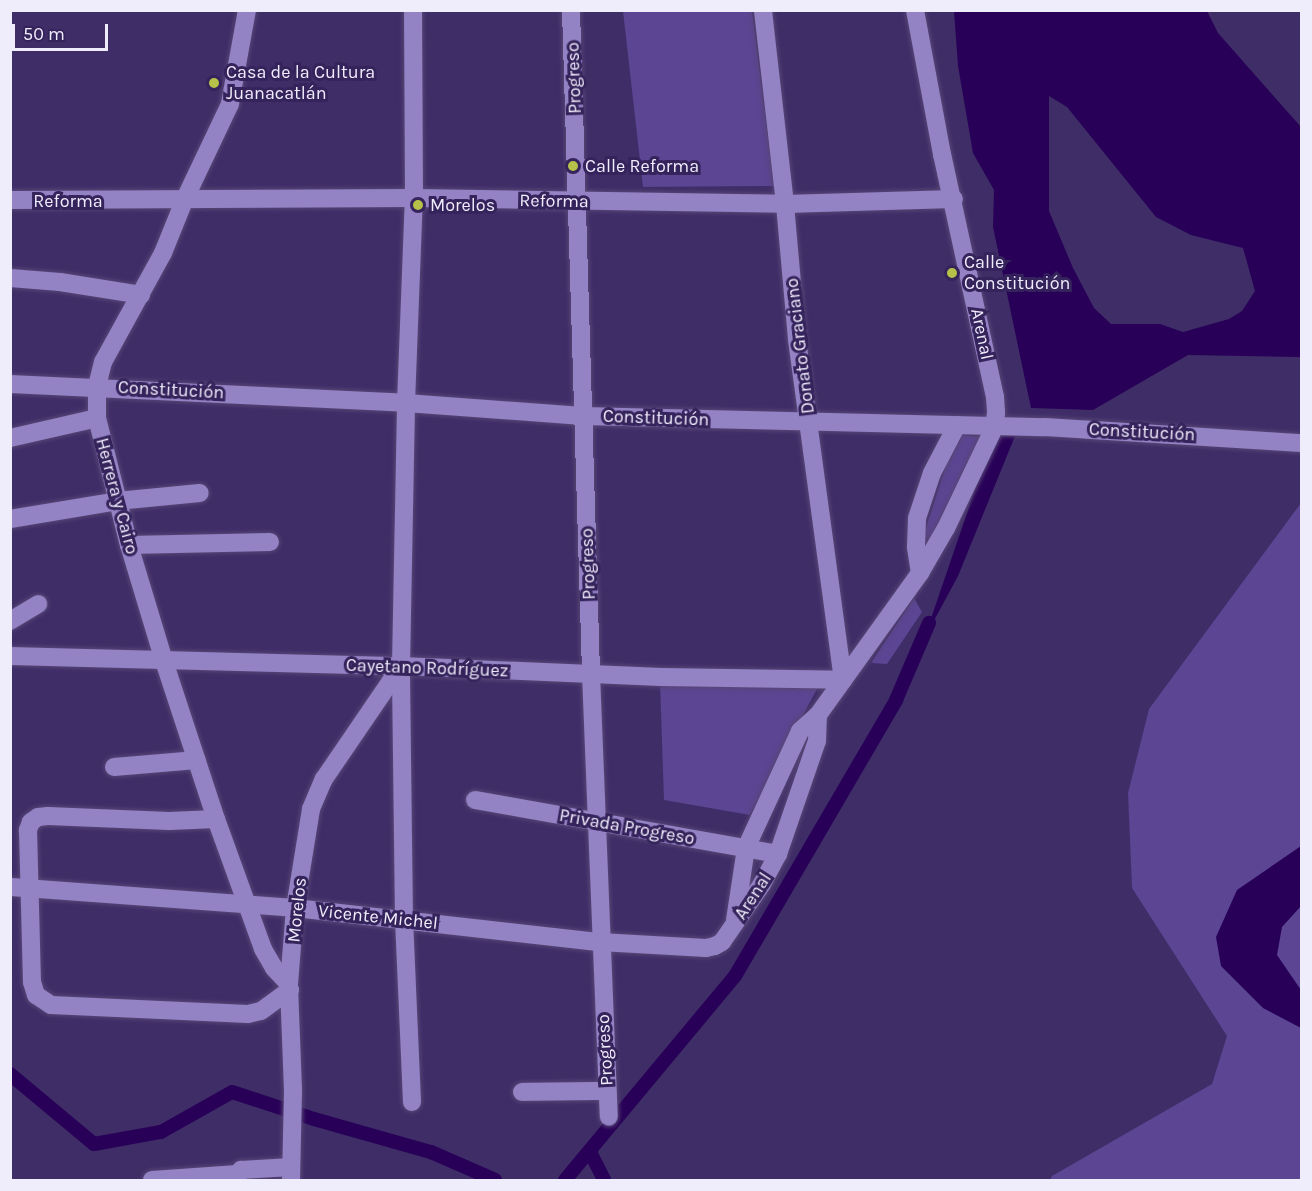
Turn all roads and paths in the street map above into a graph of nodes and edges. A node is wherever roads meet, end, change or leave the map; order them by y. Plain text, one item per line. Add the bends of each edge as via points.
1 (247, 10) edge
2 (413, 10) edge
3 (571, 10) edge
4 (763, 10) edge
5 (915, 10) edge
6 (414, 198) junction
7 (954, 199) junction
8 (10, 200) edge
9 (184, 201) junction
10 (578, 201) junction
11 (785, 204) junction
12 (10, 278) edge
13 (141, 295) junction
14 (10, 384) edge
15 (97, 386) junction
16 (406, 403) junction
17 (583, 416) junction
18 (97, 418) junction
19 (808, 423) junction
20 (957, 425) junction
21 (994, 428) junction
22 (10, 438) edge
23 (1302, 443) edge
24 (200, 493) dead end
25 (117, 501) junction
26 (10, 519) edge
27 (270, 542) dead end
28 (129, 545) junction
29 (920, 573) junction
30 (38, 604) dead end
31 (10, 621) edge
32 (10, 656) edge
33 (164, 661) junction
34 (401, 666) junction
35 (591, 674) junction
36 (843, 680) junction
37 (818, 715) junction
38 (197, 760) junction
39 (114, 767) dead end
40 (476, 800) dead end
41 (216, 819) junction
42 (597, 821) junction
43 (746, 848) junction
44 (778, 854) junction
45 (10, 887) edge
46 (32, 889) junction
47 (246, 904) junction
48 (295, 908) junction
49 (404, 920) junction
50 (734, 925) junction
51 (600, 942) junction
52 (290, 987) junction
53 (608, 1091) junction
54 (522, 1092) dead end
55 (412, 1102) dead end
56 (609, 1117) dead end
57 (291, 1174) edge
58 (237, 1177) edge
59 (152, 1180) edge

1 - 9 street, Herrera y Cairo via 230,104
2 - 6 street
3 - 10 street, Progreso
4 - 11 street, Donato Graciano
5 - 7 street, Arenal
6 - 9 street, Reforma
6 - 10 street, Reforma
6 - 16 street
7 - 11 street, Reforma
7 - 21 street, Arenal via 995,397
8 - 9 street, Reforma
9 - 13 street, Herrera y Cairo
10 - 11 street, Reforma
10 - 17 street, Progreso
11 - 19 street, Donato Graciano
12 - 13 street
13 - 15 street, Herrera y Cairo via 103,362
14 - 15 street, Constitución
15 - 16 street, Constitución
15 - 18 street, Herrera y Cairo
16 - 17 street, Constitución
16 - 34 street
17 - 19 street, Constitución
17 - 35 street, Progreso
18 - 22 street
18 - 25 street, Herrera y Cairo
19 - 20 street, Constitución
19 - 36 street, Donato Graciano
20 - 21 street, Constitución
20 - 29 street via 932,473 916,518
21 - 23 street, Constitución via 1180,434
21 - 29 street, Arenal
24 - 25 street
25 - 26 street
25 - 28 street, Herrera y Cairo
27 - 28 street
28 - 33 street, Herrera y Cairo
29 - 36 street, Arenal
30 - 31 street
32 - 33 street, Cayetano Rodríguez
33 - 34 street, Cayetano Rodríguez
33 - 38 street, Herrera y Cairo
34 - 35 street, Cayetano Rodríguez
34 - 48 street, Morelos via 324,779 310,809
34 - 49 street
35 - 36 street, Cayetano Rodríguez
35 - 42 street, Progreso
36 - 37 street, Arenal
37 - 43 street, Arenal via 800,731
37 - 44 street, Arenal via 817,741
38 - 39 street
38 - 41 street, Herrera y Cairo
40 - 42 street, Privada Progreso
41 - 46 street via 38,817 28,830
41 - 47 street, Herrera y Cairo
42 - 43 street, Privada Progreso
42 - 51 street, Progreso
43 - 44 street, Privada Progreso
43 - 50 street, Arenal
44 - 50 street, Arenal
45 - 46 street, Vicente Michel
46 - 47 street, Vicente Michel
46 - 52 street via 32,982 36,995 51,1005 248,1014 261,1011
47 - 48 street, Vicente Michel
47 - 52 street, Herrera y Cairo via 263,949
48 - 49 street, Vicente Michel
48 - 52 street, Morelos
49 - 51 street, Vicente Michel
49 - 55 street
50 - 51 street, Vicente Michel via 723,942 706,948
51 - 53 street, Progreso
52 - 57 street, Morelos
53 - 54 street
53 - 56 street, Progreso
57 - 58 street via 246,1169
58 - 59 street

